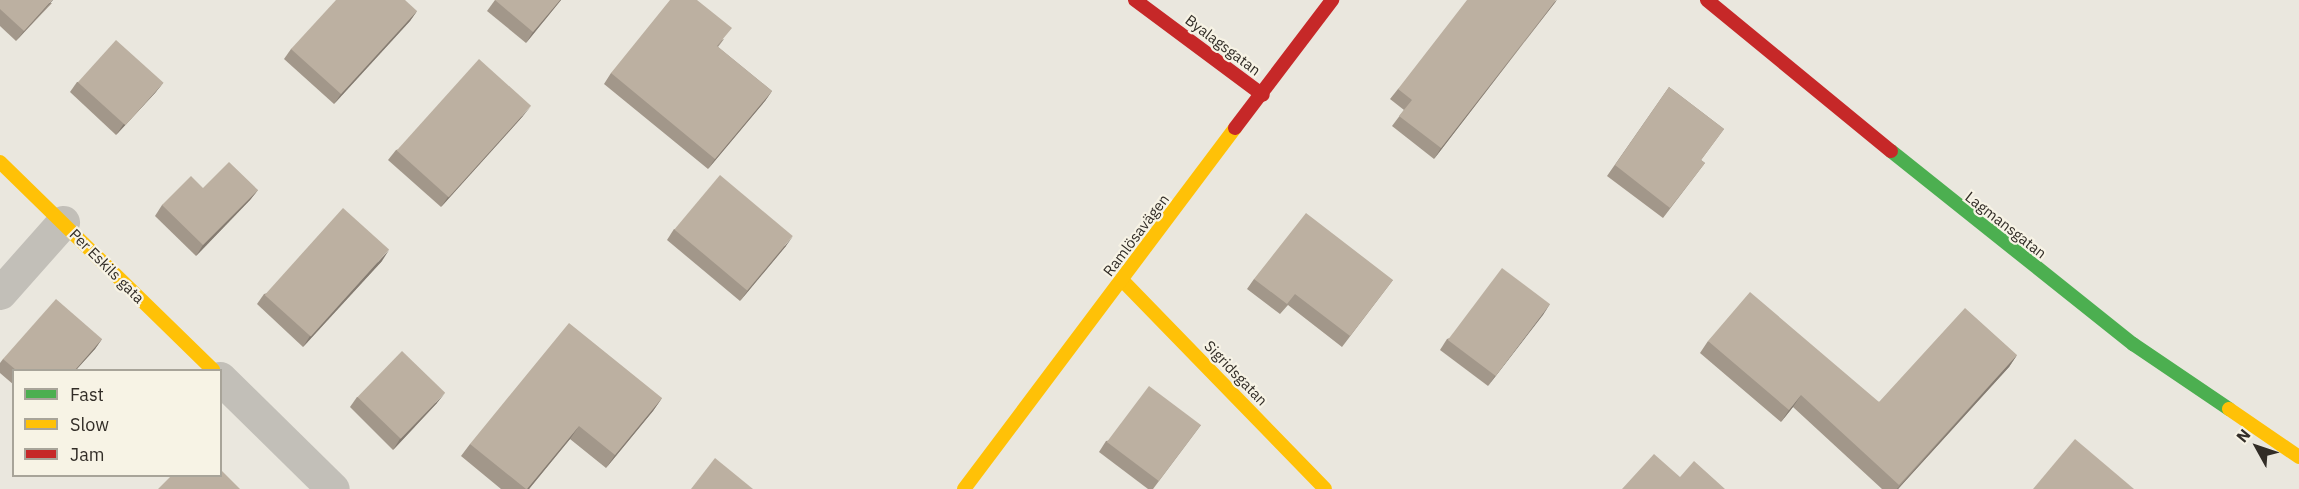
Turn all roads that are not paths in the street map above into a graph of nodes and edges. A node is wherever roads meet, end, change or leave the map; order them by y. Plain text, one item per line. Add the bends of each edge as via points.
1 (1135, 0) edge
2 (1332, 0) edge
3 (1707, 0) edge
4 (1263, 95) junction
5 (0, 162) edge
6 (63, 222) junction
7 (1122, 280) junction
8 (0, 293) edge
9 (212, 369) edge
10 (222, 380) edge
11 (2299, 457) edge
12 (333, 489) edge
13 (964, 489) edge
14 (1325, 489) edge

1 - 4 street, Byalagsgatan
2 - 4 street, Ramlösavägen
3 - 11 street, Lagmansgatan via 2012,251 2133,344
4 - 7 street, Ramlösavägen
5 - 6 street, Per Eskils gata
6 - 8 street
6 - 9 street, Per Eskils gata
7 - 13 street, Ramlösavägen
7 - 14 street, Sigridsgatan
10 - 12 street

